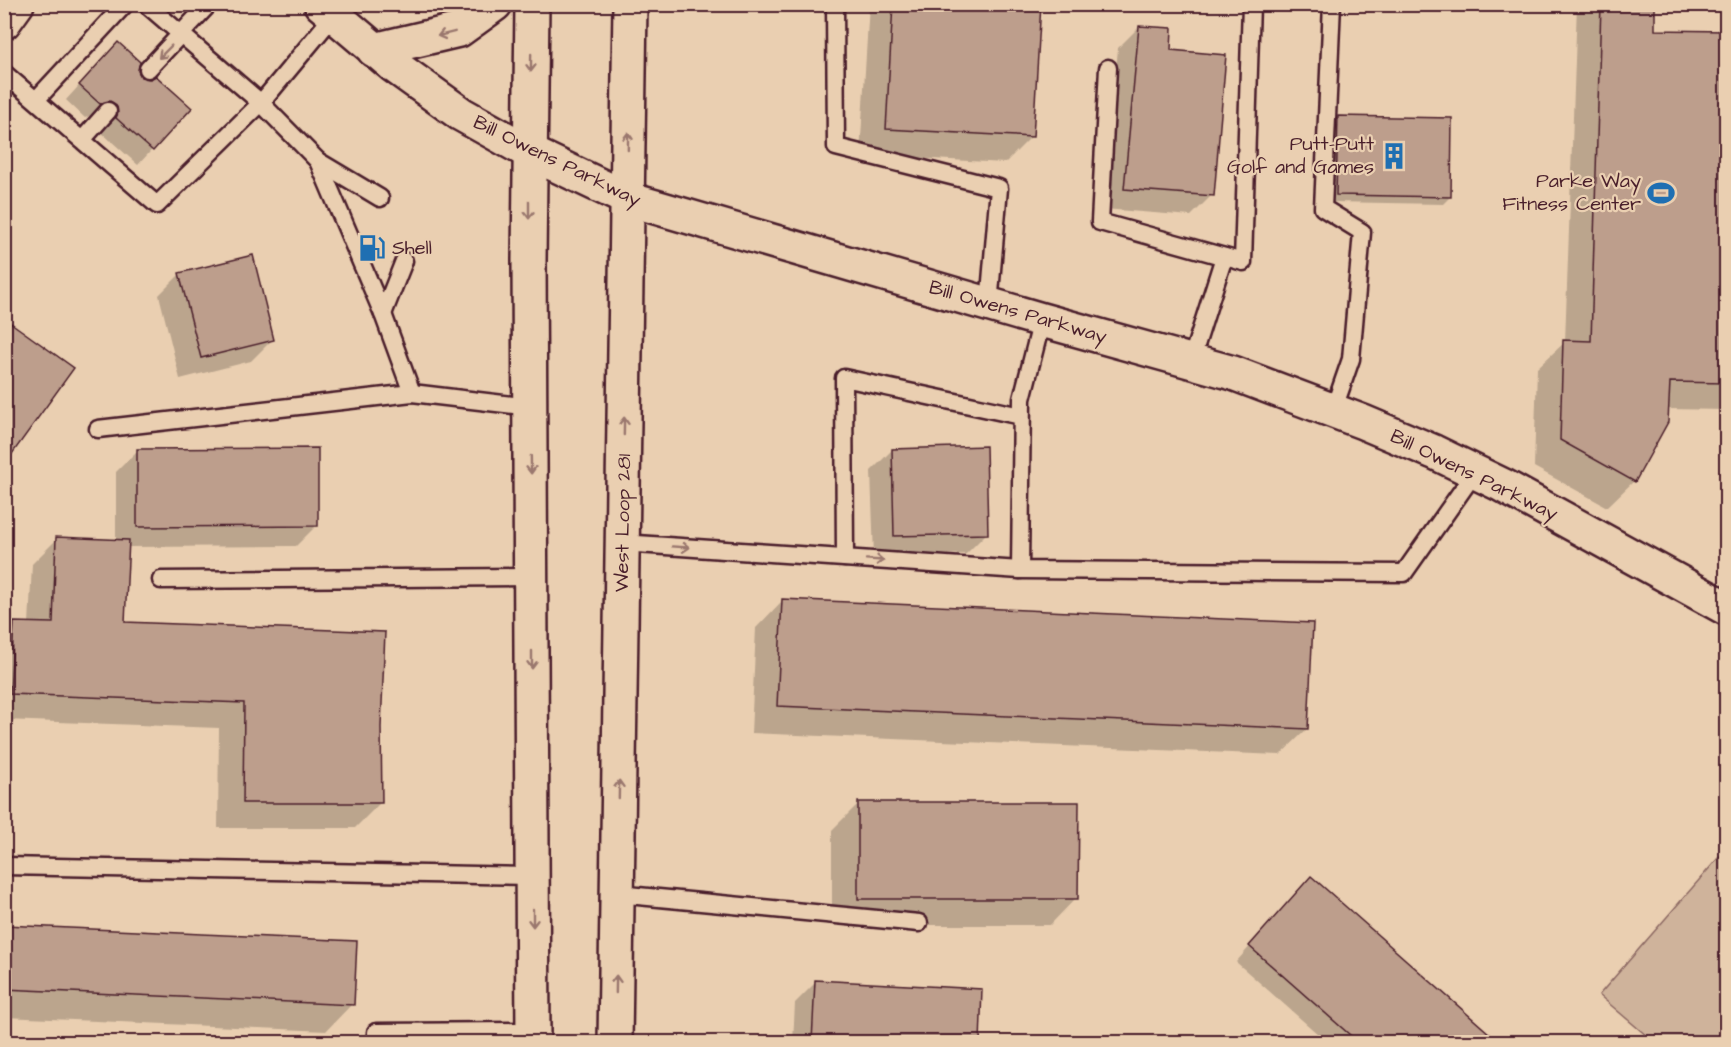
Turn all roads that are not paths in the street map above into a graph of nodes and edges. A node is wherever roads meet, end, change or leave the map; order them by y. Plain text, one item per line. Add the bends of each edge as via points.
1 (17, 4) edge
2 (125, 4) edge
3 (146, 4) edge
4 (209, 4) edge
5 (495, 4) edge
6 (532, 4) edge
7 (630, 4) edge
8 (835, 4) edge
9 (1251, 4) edge
10 (1332, 4) edge
11 (327, 10) edge
12 (4, 22) edge
13 (183, 34) junction
14 (374, 50) junction
15 (1108, 68) dead end
16 (148, 69) dead end
17 (4, 73) edge
18 (36, 100) junction
19 (261, 103) junction
20 (108, 111) dead end
21 (82, 140) junction
22 (529, 152) junction
23 (318, 161) junction
24 (380, 198) dead end
25 (627, 199) junction
26 (1224, 257) junction
27 (404, 261) dead end
28 (989, 305) junction
29 (383, 314) junction
30 (1042, 320) junction
31 (1191, 361) junction
32 (412, 393) junction
33 (530, 407) junction
34 (1333, 411) junction
35 (1022, 416) junction
36 (98, 429) dead end
37 (1475, 472) junction
38 (622, 543) junction
39 (845, 558) junction
40 (1020, 570) junction
41 (531, 577) junction
42 (161, 580) dead end
43 (1725, 603) edge
44 (4, 866) edge
45 (533, 876) junction
46 (617, 894) junction
47 (919, 923) dead end
48 (376, 1037) edge
49 (533, 1037) edge
50 (615, 1042) edge

1 - 12 main road
2 - 18 lane
3 - 13 lane
4 - 13 lane
5 -> 14 main road via 459,30
6 -> 22 main road
25 -> 7 main road, West Loop 281
8 - 28 lane via 836,147 999,188
9 - 26 lane via 1243,262
10 - 34 lane via 1323,207 1362,232 1351,359
11 - 14 main road, Bill Owens Parkway
11 - 19 lane
13 -> 16 lane
13 - 19 lane
14 - 22 main road, Bill Owens Parkway via 461,114
15 - 26 lane via 1100,222
17 - 18 lane
18 - 21 lane
19 - 21 lane via 157,205
19 - 23 lane
20 - 21 lane
22 - 25 main road, Bill Owens Parkway
22 -> 33 main road
23 - 24 lane
23 - 29 lane
25 - 28 main road, Bill Owens Parkway
38 -> 25 main road, West Loop 281
26 - 31 lane
27 - 29 lane
28 - 30 main road, Bill Owens Parkway
29 - 32 lane
30 - 31 main road, Bill Owens Parkway
30 - 35 lane via 1026,378
31 - 34 main road, Bill Owens Parkway
32 - 33 lane
32 - 36 lane
33 -> 41 main road
34 - 37 main road, Bill Owens Parkway
35 - 39 lane via 844,378
35 - 40 lane
37 - 40 lane via 1404,573
37 - 43 main road, Bill Owens Parkway
38 -> 39 lane
46 -> 38 main road, West Loop 281
39 -> 40 lane
41 - 42 lane
41 -> 45 main road
44 - 45 lane
45 -> 49 main road
46 - 47 lane
50 -> 46 main road, West Loop 281
48 - 49 lane

